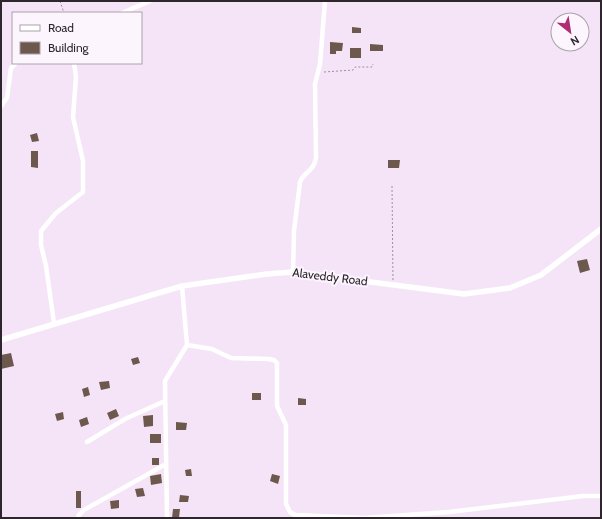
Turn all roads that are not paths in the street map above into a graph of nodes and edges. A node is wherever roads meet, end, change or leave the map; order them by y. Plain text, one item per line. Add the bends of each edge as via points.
1 (150, 1) edge
2 (325, 1) edge
3 (124, 12) edge
4 (15, 64) edge
5 (74, 64) edge
6 (1, 106) edge
7 (601, 229) edge
8 (293, 272) junction
9 (182, 286) junction
10 (54, 323) junction
11 (1, 340) edge
12 (187, 345) junction
13 (165, 401) junction
14 (87, 442) dead end
15 (166, 464) junction
16 (601, 496) edge
17 (78, 518) edge
18 (167, 518) edge
19 (364, 518) edge

1 - 3 street
2 - 8 street via 320,64 315,84 316,158 315,166 300,182 294,231
4 - 6 street via 11,68 7,98
5 - 10 street via 76,77 72,117 83,161 83,192 56,213 41,231
7 - 8 street, Alaveddy Road via 540,275 510,288 464,294
8 - 9 street, Alaveddy Road
9 - 10 street, Alaveddy Road
9 - 12 street
10 - 11 street, Alaveddy Road
12 - 13 street via 165,381
12 - 19 street via 212,349 231,358 274,360 277,363 277,406 286,425 286,504 290,512 295,515
13 - 14 street via 125,419
13 - 15 street
15 - 17 street via 84,510
15 - 18 street
16 - 19 street

